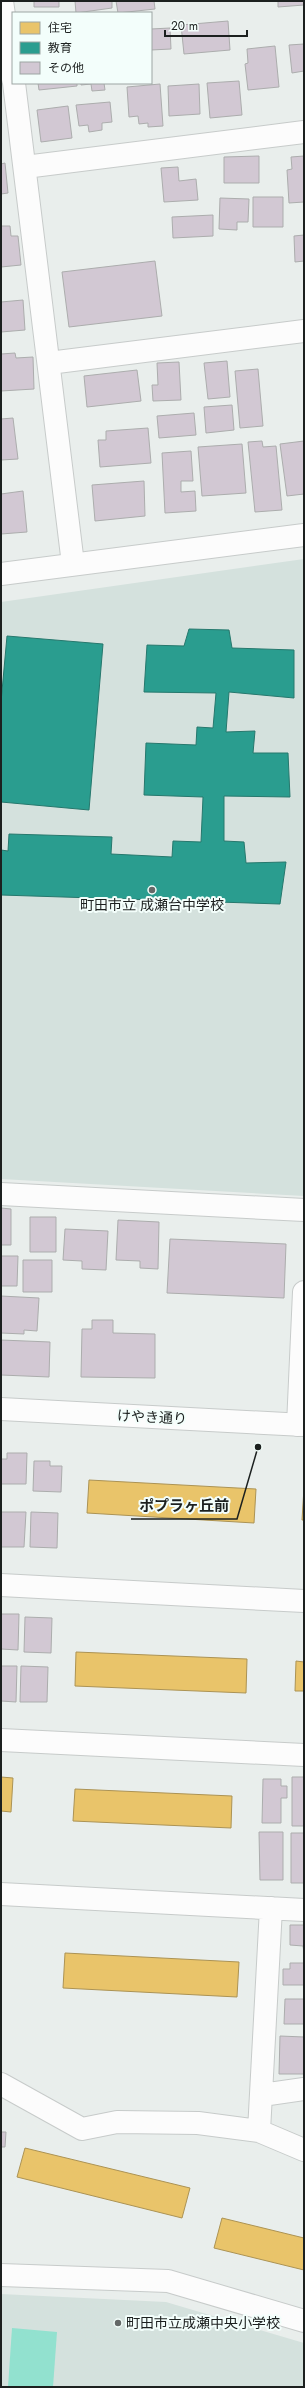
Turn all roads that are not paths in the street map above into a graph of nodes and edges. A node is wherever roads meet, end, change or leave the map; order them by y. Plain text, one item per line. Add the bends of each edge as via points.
1 (2, 1) edge
2 (12, 72) edge
3 (14, 84) edge
4 (304, 132) edge
5 (25, 167) junction
6 (304, 331) edge
7 (49, 363) junction
8 (304, 535) edge
9 (73, 564) junction
10 (1, 574) edge
11 (1, 1194) edge
12 (304, 1210) edge
13 (304, 1292) edge
14 (1, 1409) edge
15 (301, 1425) edge
16 (1, 1585) edge
17 (304, 1601) edge
18 (1, 1740) edge
19 (304, 1755) edge
20 (1, 1894) edge
21 (271, 1908) junction
22 (304, 1910) edge
23 (1, 2084) edge
24 (304, 2089) edge
25 (262, 2095) junction
26 (259, 2131) junction
27 (304, 2150) edge
28 (1, 2275) edge
29 (304, 2321) edge

1 - 2 street
3 - 5 street
4 - 5 street
5 - 7 street
6 - 7 street
7 - 9 street
8 - 9 street
9 - 10 street
11 - 12 street
13 - 15 street
14 - 15 street, けやき通り
16 - 17 street
18 - 19 street
20 - 21 street
21 - 22 street
21 - 25 street
23 - 26 street via 82,2129 117,2122 198,2124
24 - 25 street
25 - 26 street
26 - 27 street
28 - 29 street via 168,2281

